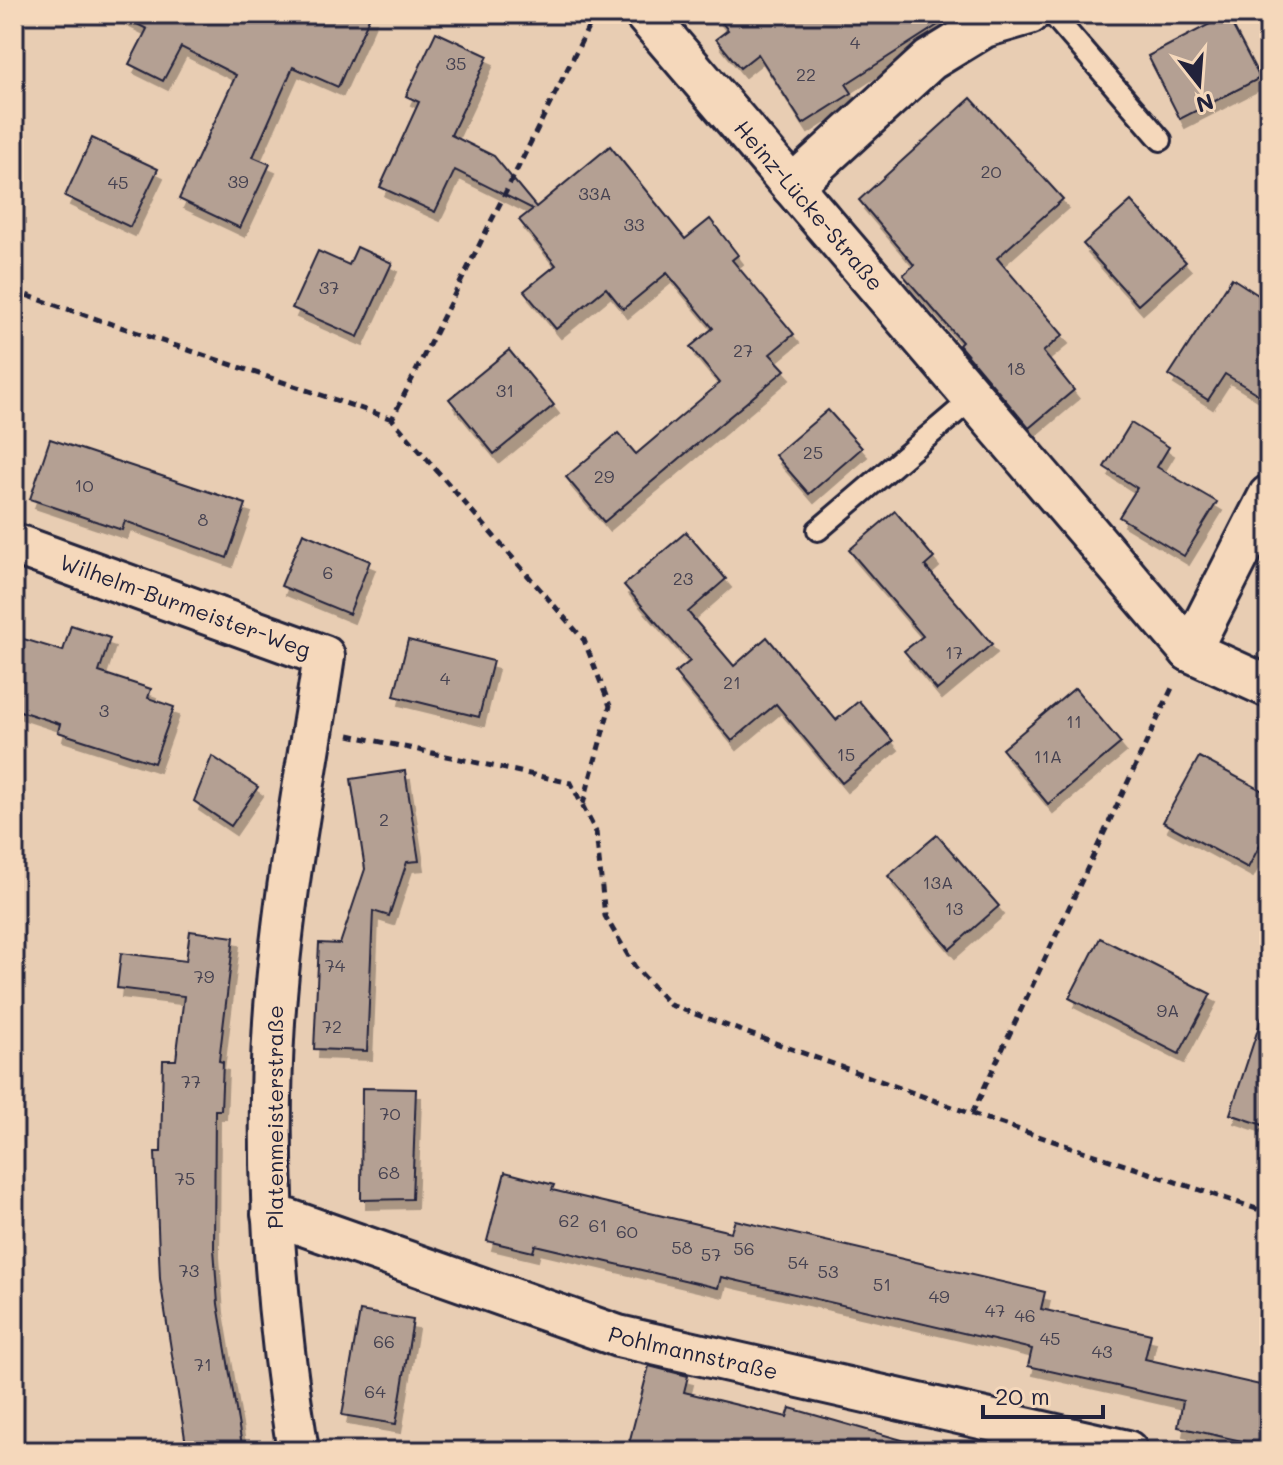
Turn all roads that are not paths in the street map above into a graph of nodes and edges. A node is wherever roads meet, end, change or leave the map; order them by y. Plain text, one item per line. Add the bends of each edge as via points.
1 (645, 14) edge
2 (1029, 14) edge
3 (1052, 14) edge
4 (1161, 140) dead end
5 (792, 186) junction
6 (973, 398) junction
7 (1269, 496) edge
8 (818, 530) dead end
9 (14, 544) edge
10 (1190, 651) junction
11 (1269, 687) edge
12 (305, 785) joint
13 (272, 1214) junction
14 (1018, 1438) edge
15 (298, 1451) edge
16 (1127, 1451) edge

1 - 5 street, Heinz-Lücke-Straße
2 - 5 street via 984,27 930,60
3 - 4 lane
5 - 6 street, Heinz-Lücke-Straße
6 - 8 lane
6 - 10 street, Heinz-Lücke-Straße
7 - 10 street
9 - 12 street, Wilhelm-Burmeister-Weg via 324,656
10 - 11 street, Heinz-Lücke-Straße
12 - 13 street, Platenmeisterstraße via 274,1023
13 - 14 street, Pohlmannstraße via 618,1336
13 - 15 street, Platenmeisterstraße
14 - 16 street, Pohlmannstraße

